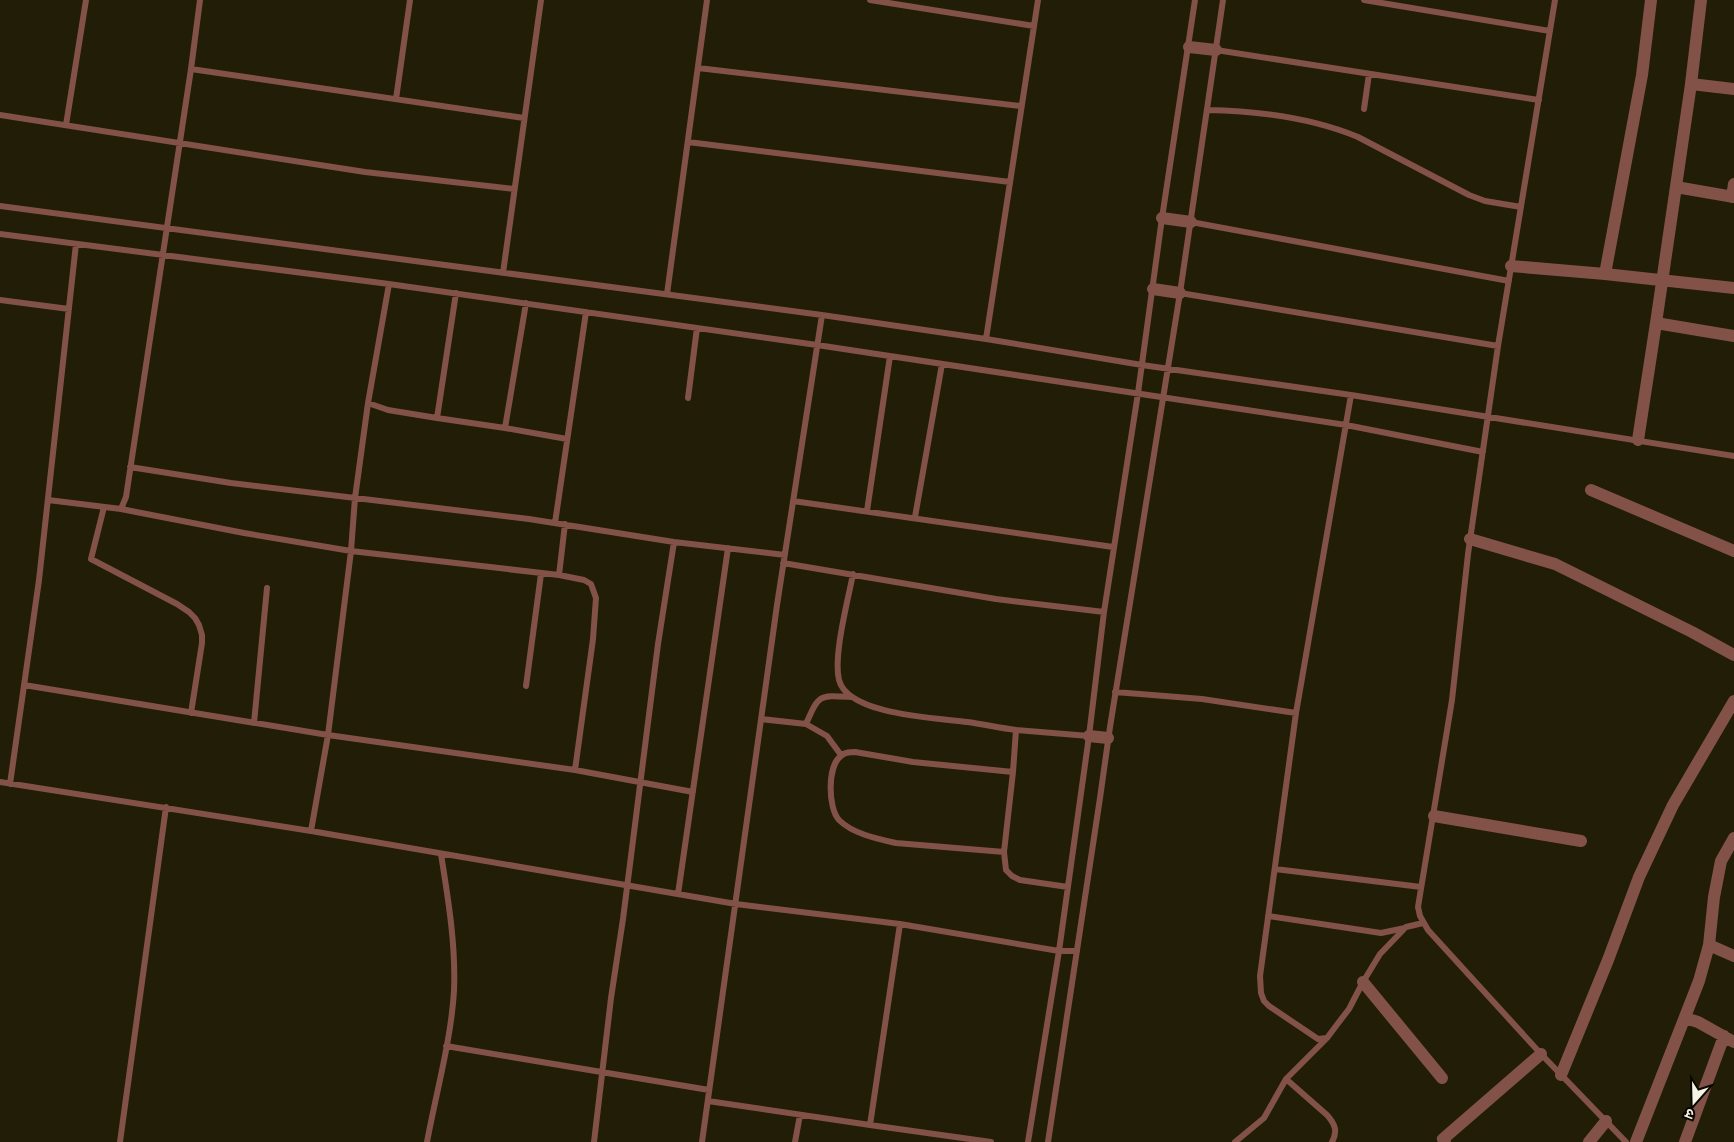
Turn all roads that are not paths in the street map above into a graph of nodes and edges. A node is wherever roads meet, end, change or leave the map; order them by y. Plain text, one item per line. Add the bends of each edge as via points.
1 (86, 0) edge
2 (200, 0) edge
3 (410, 0) edge
4 (541, 0) edge
5 (707, 0) edge
6 (870, 0) edge
7 (1038, 0) edge
8 (1196, 0) edge
9 (1223, 0) edge
10 (1364, 0) edge
11 (1555, 0) edge
12 (1651, 0) edge
13 (1701, 0) edge
14 (1034, 26) junction
15 (1550, 31) junction
16 (1190, 47) junction
17 (1216, 50) junction
18 (698, 68) junction
19 (191, 69) junction
20 (1369, 74) junction
21 (1691, 84) junction
22 (1734, 89) edge
23 (396, 99) junction
24 (1539, 100) junction
25 (1021, 106) junction
26 (1364, 109) dead end
27 (1207, 110) junction
28 (0, 115) edge
29 (524, 118) junction
30 (66, 125) junction
31 (688, 142) junction
32 (181, 143) junction
33 (1010, 182) junction
34 (1676, 187) junction
35 (514, 189) junction
36 (1733, 193) edge
37 (0, 206) edge
38 (1521, 206) junction
39 (1162, 218) junction
40 (1191, 222) junction
41 (168, 228) junction
42 (0, 234) edge
43 (76, 244) junction
44 (164, 256) junction
45 (1511, 266) junction
46 (503, 273) junction
47 (1605, 274) junction
48 (1663, 280) junction
49 (1509, 281) junction
50 (390, 284) junction
51 (1734, 288) edge
52 (1153, 289) junction
53 (456, 293) junction
54 (667, 294) junction
55 (1180, 294) junction
56 (0, 300) edge
57 (526, 303) junction
58 (68, 309) junction
59 (586, 312) junction
60 (822, 315) junction
61 (1656, 323) junction
62 (697, 328) junction
63 (1734, 336) edge
64 (986, 339) junction
65 (817, 345) junction
66 (1498, 346) junction
67 (890, 356) junction
68 (942, 364) junction
69 (1142, 365) junction
70 (1167, 368) junction
71 (1138, 393) junction
72 (1351, 395) junction
73 (1162, 397) junction
74 (688, 398) dead end
75 (368, 403) junction
76 (1488, 416) junction
77 (436, 418) junction
78 (1346, 425) junction
79 (505, 428) junction
80 (567, 440) junction
81 (1638, 440) junction
82 (1483, 452) junction
83 (1734, 456) edge
84 (130, 466) junction
85 (1591, 490) dead end
86 (355, 498) junction
87 (48, 500) junction
88 (793, 501) junction
89 (104, 507) junction
90 (121, 509) junction
91 (867, 511) junction
92 (915, 517) junction
93 (555, 523) junction
94 (565, 524) junction
95 (1470, 539) junction
96 (674, 542) junction
97 (1113, 547) junction
98 (728, 548) junction
99 (352, 550) junction
100 (1734, 551) edge
101 (784, 555) junction
102 (783, 563) junction
103 (541, 574) junction
104 (853, 574) junction
105 (559, 575) junction
106 (267, 588) dead end
107 (1104, 612) junction
108 (1734, 655) edge
109 (24, 685) junction
110 (526, 686) dead end
111 (1115, 692) junction
112 (851, 697) junction
113 (1734, 701) edge
114 (191, 712) junction
115 (1296, 713) junction
116 (761, 719) junction
117 (254, 723) junction
118 (806, 724) junction
119 (1016, 730) junction
120 (328, 735) junction
121 (1089, 736) junction
122 (1108, 738) junction
123 (841, 755) junction
124 (575, 770) junction
125 (1013, 772) junction
126 (0, 782) edge
127 (640, 783) junction
128 (10, 784) junction
129 (693, 792) junction
130 (166, 808) junction
131 (1434, 816) junction
132 (311, 831) junction
133 (1734, 838) edge
134 (1581, 841) dead end
135 (1004, 852) junction
136 (441, 854) junction
137 (1274, 870) junction
138 (627, 884) junction
139 (1068, 887) junction
140 (1421, 887) junction
141 (678, 894) junction
142 (736, 904) junction
143 (1268, 916) junction
144 (1423, 923) junction
145 (900, 924) junction
146 (1406, 927) junction
147 (1709, 945) junction
148 (1077, 950) junction
149 (1059, 951) junction
150 (1734, 956) edge
151 (1363, 982) junction
152 (1685, 1018) junction
153 (1327, 1038) junction
154 (1729, 1039) edge
155 (446, 1046) junction
156 (1541, 1054) junction
157 (601, 1073) junction
158 (1561, 1075) junction
159 (1442, 1078) dead end
160 (1286, 1079) junction
161 (709, 1090) junction
162 (708, 1101) junction
163 (800, 1115) junction
164 (1606, 1121) junction
165 (870, 1125) junction
166 (1443, 1141) edge
167 (120, 1142) edge
168 (427, 1142) edge
169 (594, 1142) edge
170 (702, 1142) edge
171 (795, 1142) edge
172 (991, 1142) edge
173 (1028, 1142) edge
174 (1048, 1142) edge
175 (1235, 1142) edge
176 (1332, 1142) edge
177 (1589, 1142) edge
178 (1626, 1142) edge
179 (1636, 1142) edge
180 (1685, 1142) edge

1 - 30 lane
2 - 19 lane
3 - 23 lane
4 - 29 lane
5 - 18 lane
6 - 14 lane
7 - 14 lane
8 - 16 lane
9 - 17 lane
10 - 15 lane
11 - 15 lane
12 - 47 street via 1642,75
13 - 21 street
14 - 25 lane
15 - 24 lane
16 - 17 street
16 - 39 lane
17 - 20 lane
17 - 27 lane
18 - 25 lane
18 - 31 lane
19 - 23 lane
19 - 32 lane
20 - 24 lane
20 - 26 lane
21 - 22 street
21 - 34 street
23 - 29 lane
24 - 38 lane
25 - 33 lane
27 - 38 lane via 1294,117 1339,129 1470,195 1485,201
27 - 40 lane
28 - 30 lane
29 - 35 lane
30 - 32 lane
31 - 33 lane
31 - 54 lane
32 - 35 lane via 365,172
32 - 41 lane
33 - 64 lane
34 - 36 street
34 - 48 street
35 - 46 lane
37 - 41 lane
38 - 45 lane
39 - 40 street
39 - 52 lane
40 - 49 lane
40 - 55 lane
41 - 44 lane
41 - 46 lane
42 - 43 lane
43 - 44 lane
43 - 58 lane
44 - 50 lane
44 - 84 lane
45 - 47 street
45 - 49 lane
46 - 54 lane
47 - 48 street
48 - 51 street
48 - 61 street
49 - 66 lane
50 - 53 lane
50 - 75 lane
52 - 55 street
52 - 69 lane
53 - 57 lane
53 - 77 lane
54 - 60 lane
55 - 66 lane
55 - 70 lane
56 - 58 lane
57 - 59 lane
57 - 79 lane
58 - 87 lane
59 - 62 lane
59 - 80 lane
60 - 64 lane
60 - 65 lane
61 - 63 street
61 - 81 street
62 - 65 lane
62 - 74 lane
64 - 69 lane
65 - 67 lane
65 - 88 lane
66 - 76 lane
67 - 68 lane
67 - 91 lane
68 - 71 lane
68 - 92 lane
69 - 70 lane
69 - 71 lane
70 - 72 lane
70 - 73 lane
71 - 73 lane
71 - 97 lane
72 - 76 lane
72 - 78 lane
73 - 78 lane
73 - 111 lane
75 - 77 lane via 388,410
75 - 86 lane
76 - 81 lane
76 - 82 lane
77 - 79 lane
78 - 82 lane
78 - 115 lane
79 - 80 lane
80 - 93 lane
81 - 83 lane
82 - 95 lane
84 - 86 lane
84 - 90 lane
85 - 100 street
86 - 93 lane
86 - 99 lane
87 - 89 lane
87 - 109 lane
88 - 91 lane
88 - 101 lane
89 - 90 lane
89 - 114 lane via 91,559 177,604 199,625 202,643
90 - 99 lane via 244,534
91 - 92 lane
92 - 97 lane
93 - 94 lane
94 - 96 lane
94 - 105 lane
95 - 108 street via 1555,564
95 - 131 lane via 1452,700
96 - 98 lane
96 - 127 lane
97 - 107 lane
98 - 101 lane
98 - 129 lane
99 - 103 lane
99 - 120 lane
101 - 102 lane
102 - 104 lane
102 - 116 lane
103 - 105 lane
103 - 110 lane
104 - 107 lane via 996,599
104 - 112 lane via 838,664 838,679
105 - 124 lane via 591,584 596,598
106 - 117 lane
107 - 121 lane
109 - 114 lane
109 - 128 lane
111 - 115 lane via 1202,699
111 - 122 lane
112 - 118 lane via 827,696 815,703
112 - 119 lane via 884,710 923,718
113 - 158 street via 1673,805 1639,877
114 - 117 lane
115 - 137 lane
116 - 118 lane
116 - 142 lane
117 - 120 lane
118 - 123 lane via 827,736
119 - 121 lane
119 - 125 lane
120 - 124 lane
120 - 132 lane
121 - 122 street
121 - 139 lane
122 - 148 lane
123 - 125 lane via 855,752 913,762
123 - 135 lane via 833,769 830,802 834,813 847,826 878,839 919,846
124 - 127 lane
125 - 135 lane
126 - 128 lane
127 - 129 lane
127 - 138 lane
128 - 130 lane
129 - 141 lane
130 - 132 lane
130 - 167 lane
131 - 134 street
131 - 140 lane
132 - 136 lane
133 - 147 street via 1721,861
135 - 139 lane via 1006,870 1012,876
136 - 138 lane
136 - 155 lane via 454,961 454,992
137 - 140 lane
137 - 143 lane
138 - 141 lane
138 - 157 lane
139 - 149 lane
140 - 144 lane via 1418,907
141 - 142 lane
142 - 145 lane
142 - 161 lane
143 - 146 lane via 1381,933
143 - 153 lane via 1260,976 1264,1000 1318,1039
144 - 146 lane
144 - 156 lane
145 - 149 lane
145 - 165 lane
146 - 151 lane via 1380,954
147 - 150 street
147 - 152 street
148 - 149 lane
148 - 174 lane
149 - 173 lane
151 - 153 lane via 1349,1009
151 - 159 street
152 - 154 street
152 - 179 street
153 - 160 lane
154 - 180 street
155 - 157 lane
155 - 168 lane
156 - 158 lane
156 - 166 street
157 - 161 lane
157 - 169 lane
158 - 164 lane
160 - 175 lane via 1264,1118
160 - 176 lane via 1332,1120 1336,1133
161 - 162 lane
162 - 163 lane
162 - 170 lane
163 - 165 lane
163 - 171 lane
164 - 177 street
164 - 178 lane
165 - 172 lane

